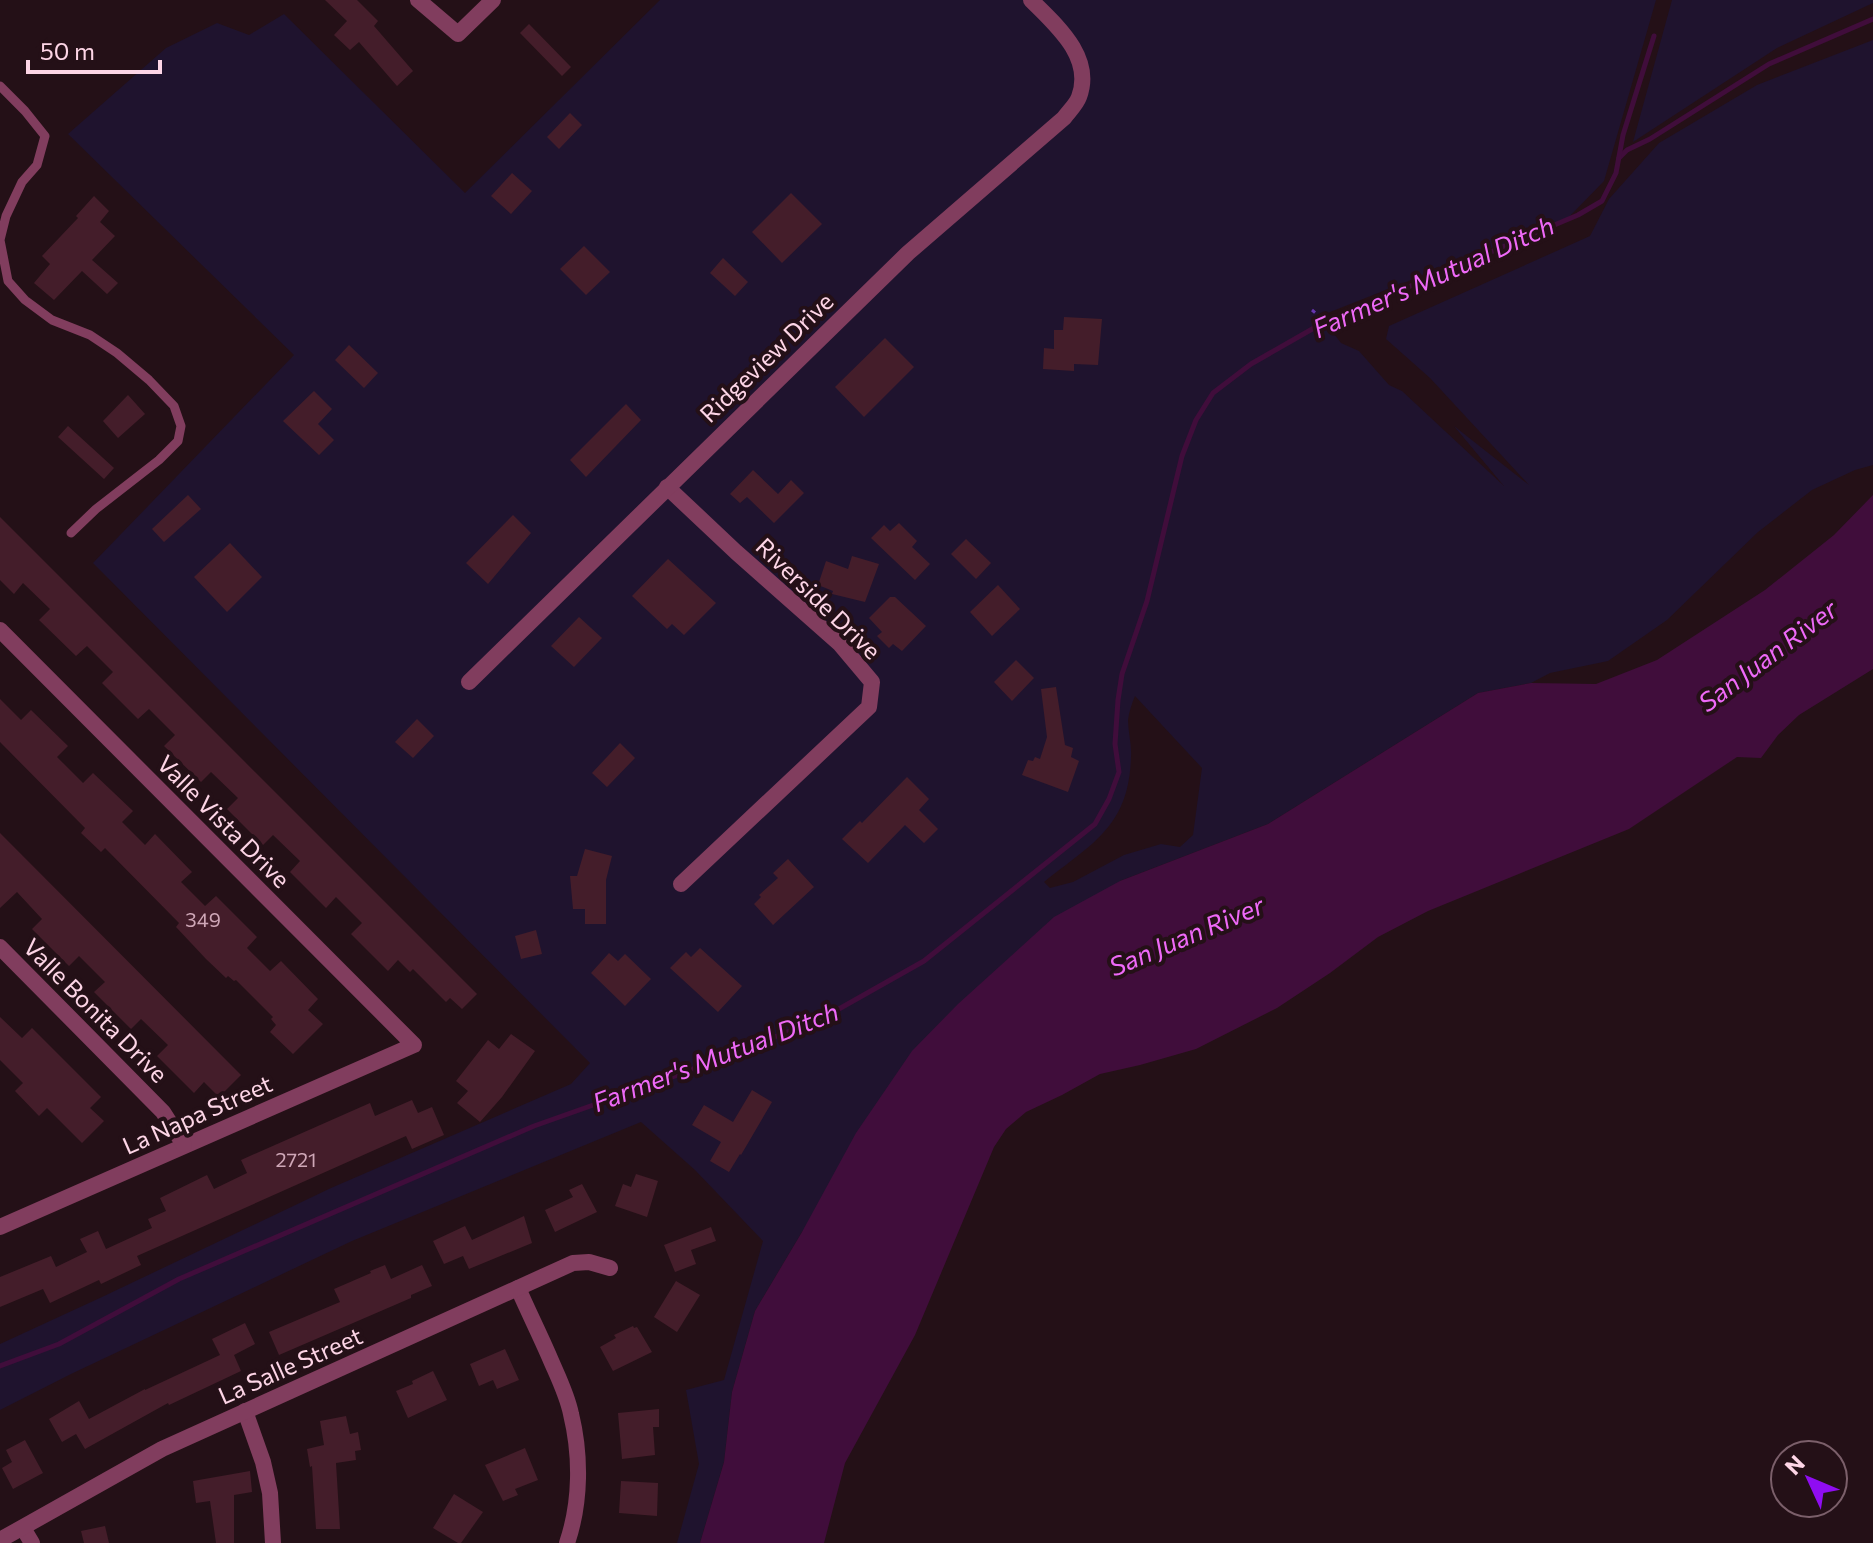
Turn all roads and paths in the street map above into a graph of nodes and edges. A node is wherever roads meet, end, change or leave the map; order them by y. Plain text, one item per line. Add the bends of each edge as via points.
1 (418, 0) edge
2 (493, 0) edge
3 (1031, 0) edge
4 (0, 86) edge
5 (1312, 310) dead end
6 (1338, 332) dead end
7 (667, 487) junction
8 (71, 533) dead end
9 (0, 630) edge
10 (469, 682) dead end
11 (681, 884) dead end
12 (0, 947) edge
13 (414, 1045) joint
14 (184, 1145) junction
15 (0, 1227) edge
16 (610, 1268) dead end
17 (518, 1288) junction
18 (245, 1411) junction
19 (23, 1528) junction
20 (0, 1540) edge
21 (32, 1543) edge
22 (273, 1543) edge
23 (567, 1543) edge

1 - 2 street via 458,34
3 - 7 street, Ridgeview Drive via 1073,46 1081,64 1078,100 1064,118 908,253
4 - 8 lane via 45,136 37,165 6,216 0,240 8,281 52,320 117,353 174,406 181,426 178,441 159,460
5 - 6 path
7 - 10 street, Ridgeview Drive
7 - 11 street, Riverside Drive via 840,644 872,682 869,707
9 - 13 street, Valle Vista Drive
12 - 14 street, Valle Bonita Drive via 163,1112
13 - 14 street, La Napa Street
14 - 15 street, La Napa Street
16 - 17 street, La Salle Street via 573,1263
17 - 18 street, La Salle Street
17 - 23 street via 561,1384 577,1442 575,1510
18 - 19 street, La Salle Street via 162,1449
18 - 22 street via 270,1493
19 - 20 street, La Salle Street
19 - 21 street

